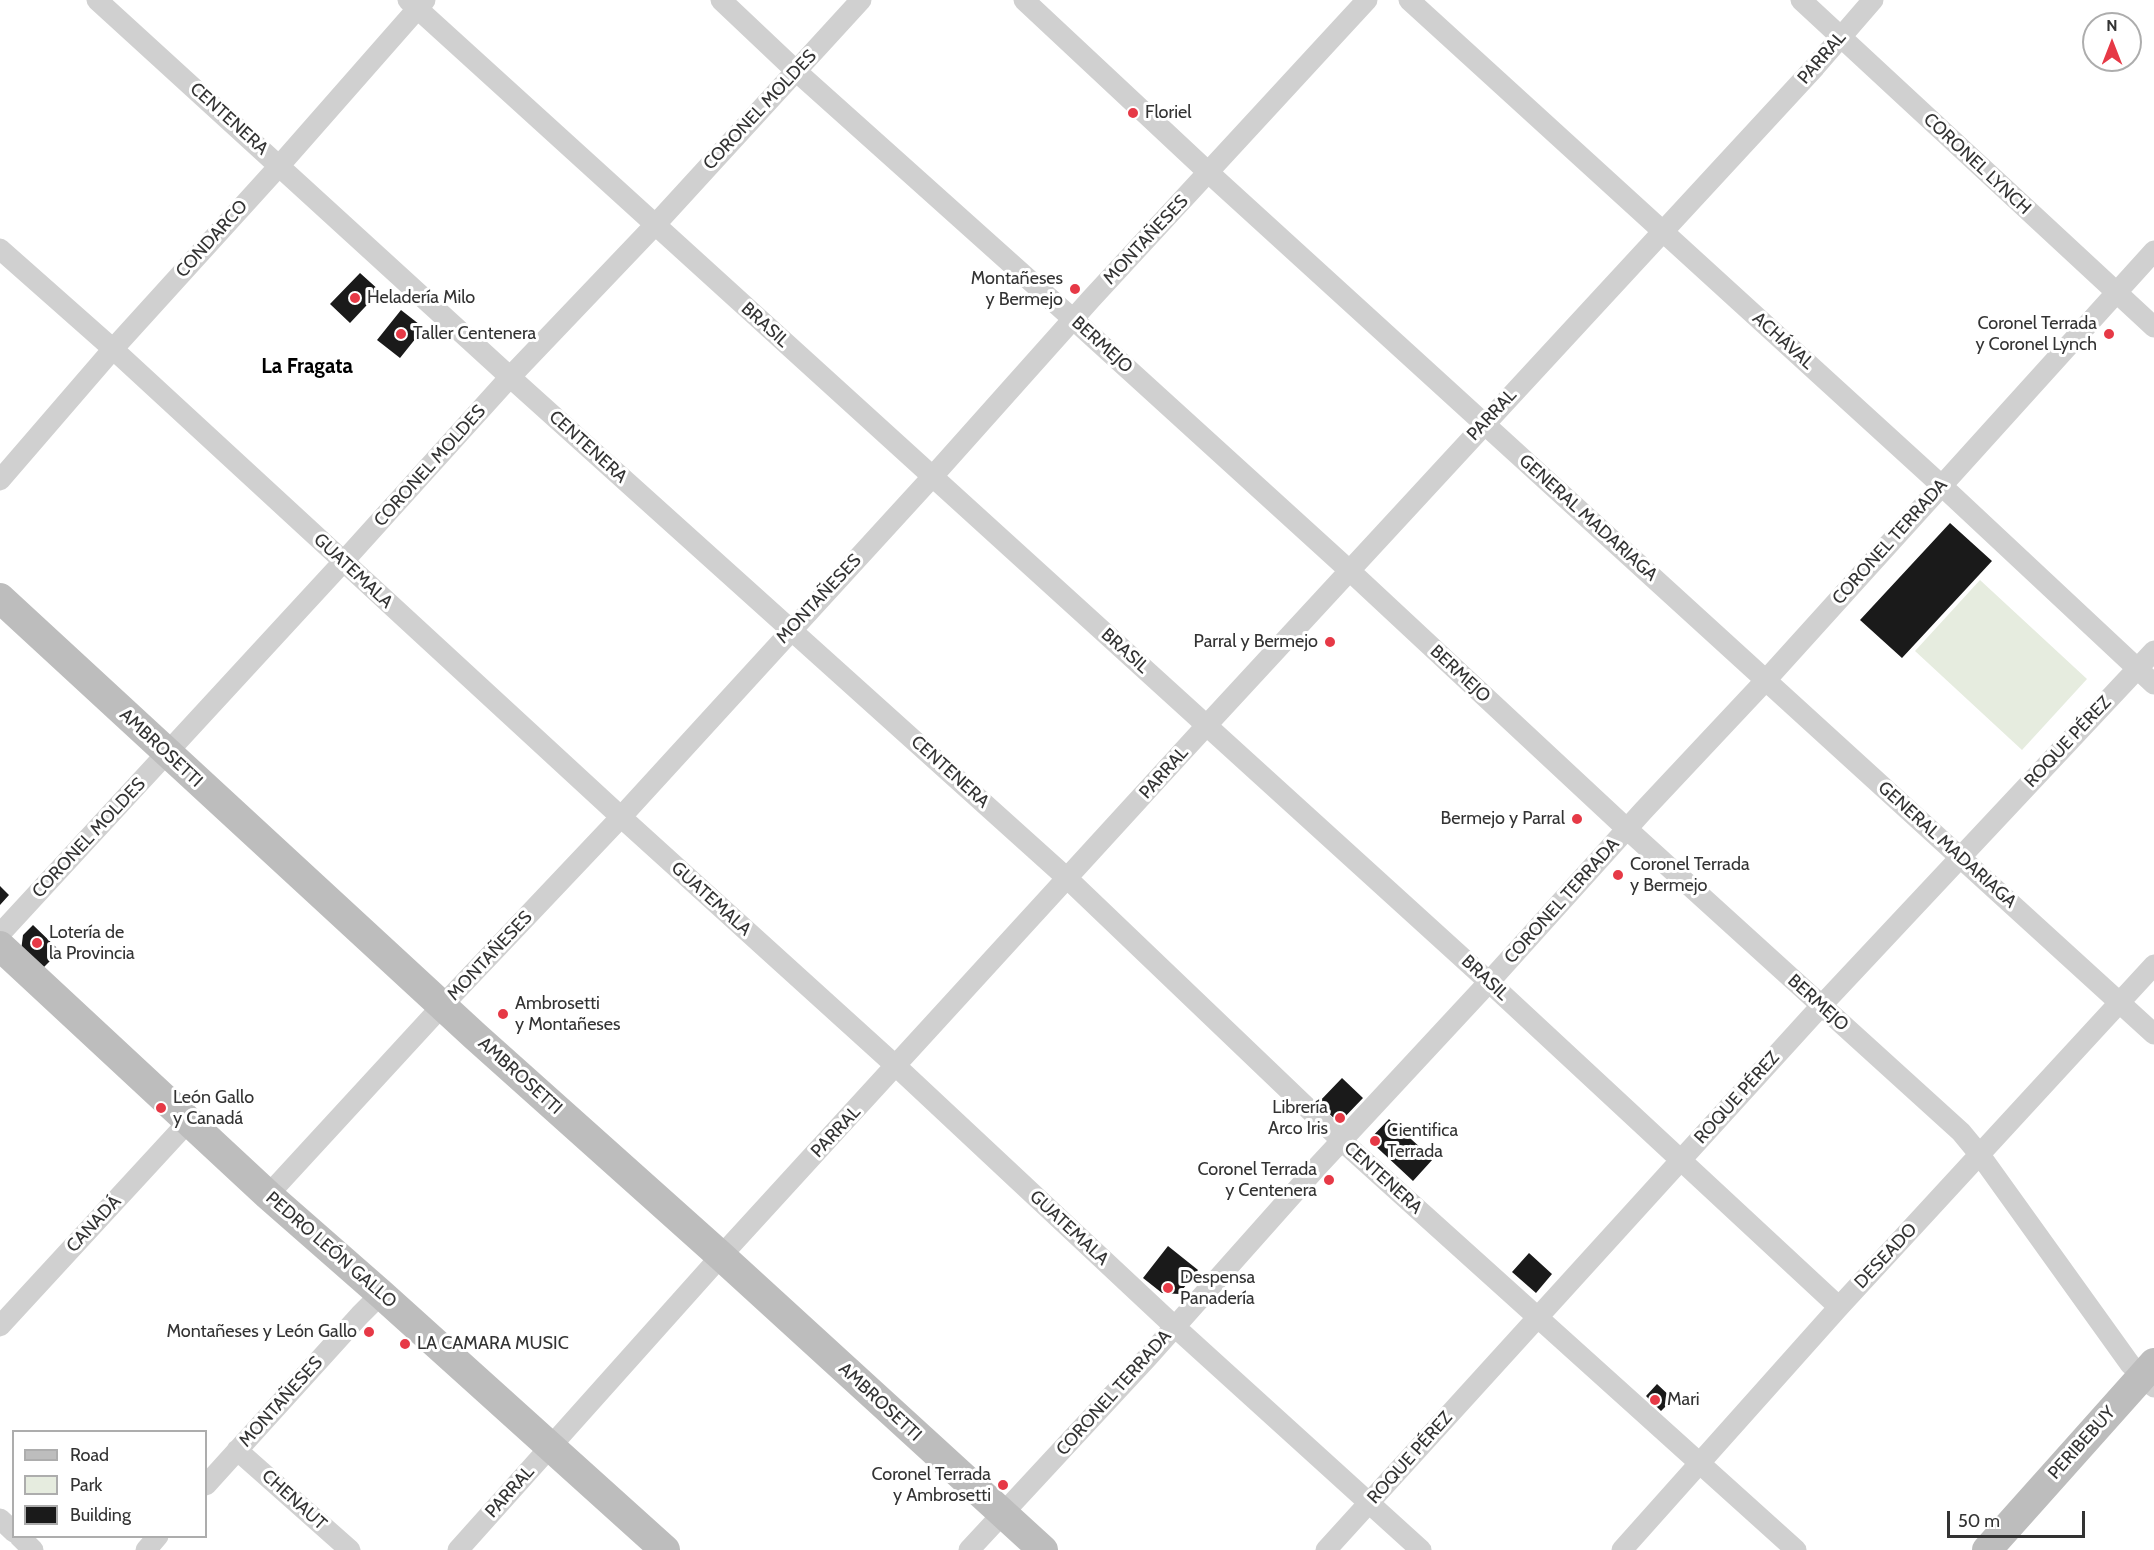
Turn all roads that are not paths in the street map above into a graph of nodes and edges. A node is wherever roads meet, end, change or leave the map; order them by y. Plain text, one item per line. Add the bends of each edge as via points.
1 (97, 0) edge
2 (721, 0) edge
3 (861, 0) edge
4 (1024, 0) edge
5 (1367, 0) edge
6 (1409, 0) edge
7 (1801, 0) edge
8 (1873, 0) edge
9 (417, 3) edge
10 (1840, 36) junction
11 (796, 70) junction
12 (280, 165) junction
13 (1209, 173) junction
14 (655, 225) junction
15 (1662, 231) junction
16 (0, 249) edge
17 (2154, 251) edge
18 (2117, 294) junction
19 (1074, 320) junction
20 (2154, 327) edge
21 (113, 349) junction
22 (510, 377) junction
23 (1485, 423) junction
24 (933, 476) junction
25 (0, 480) edge
26 (1941, 485) junction
27 (344, 562) junction
28 (1350, 571) junction
29 (0, 598) edge
30 (791, 630) junction
31 (2154, 651) edge
32 (2138, 669) junction
33 (1766, 680) junction
34 (2154, 684) edge
35 (1206, 726) junction
36 (167, 753) junction
37 (621, 817) junction
38 (1627, 829) junction
39 (1960, 857) junction
40 (1068, 879) junction
41 (0, 934) edge
42 (0, 946) edge
43 (2154, 965) edge
44 (1490, 982) junction
45 (2120, 1002) junction
46 (442, 1006) junction
47 (1821, 1006) junction
48 (2154, 1034) edge
49 (896, 1066) junction
50 (188, 1122) junction
51 (1342, 1141) junction
52 (1980, 1155) junction
53 (1680, 1161) junction
54 (268, 1196) junction
55 (721, 1256) junction
56 (381, 1294) junction
57 (1839, 1307) junction
58 (1538, 1318) junction
59 (0, 1326) edge
60 (1174, 1326) junction
61 (2150, 1376) edge
62 (551, 1446) junction
63 (237, 1450) junction
64 (1700, 1463) junction
65 (207, 1484) edge
66 (1370, 1503) junction
67 (1003, 1514) junction
68 (0, 1519) edge
69 (12, 1530) edge
70 (21, 1538) edge
71 (157, 1538) edge
72 (33, 1550) edge
73 (146, 1550) edge
74 (350, 1550) edge
75 (458, 1550) edge
76 (665, 1550) edge
77 (969, 1550) edge
78 (1043, 1550) edge
79 (1326, 1550) edge
80 (1421, 1550) edge
81 (1622, 1550) edge
82 (1796, 1550) edge
83 (1987, 1550) edge

1 - 12 street, CENTENERA
2 - 11 street, BERMEJO
3 - 11 street, CORONEL MOLDES
4 - 13 street, GENERAL MADARIAGA
5 - 13 street, MONTAÑESES
6 - 15 street, ACHÁVAL
7 - 10 street, CORONEL LYNCH
8 - 10 street, PARRAL
9 - 12 street, CONDARCO
9 - 14 street, BRASIL
10 - 15 street, PARRAL
10 - 18 street, CORONEL LYNCH
11 - 14 street, CORONEL MOLDES
11 - 19 street, BERMEJO
12 - 21 street, CONDARCO
12 - 22 street, CENTENERA
13 - 19 street, MONTAÑESES
13 - 23 street, GENERAL MADARIAGA
14 - 22 street, CORONEL MOLDES
14 - 24 street, BRASIL
15 - 23 street, PARRAL
15 - 26 street, ACHÁVAL
16 - 21 street, GUATEMALA
17 - 18 street, CORONEL TERRADA
18 - 20 street, CORONEL LYNCH
18 - 26 street, CORONEL TERRADA
19 - 24 street, MONTAÑESES
19 - 28 street, BERMEJO
21 - 25 street, CONDARCO
21 - 27 street, GUATEMALA
22 - 27 street, CORONEL MOLDES
22 - 30 street, CENTENERA
23 - 28 street, PARRAL
23 - 33 street, GENERAL MADARIAGA
24 - 30 street, MONTAÑESES
24 - 35 street, BRASIL
26 - 32 street, ACHÁVAL
26 - 33 street, CORONEL TERRADA
27 - 36 street, CORONEL MOLDES
27 - 37 street, GUATEMALA
28 - 35 street, PARRAL
28 - 38 street, BERMEJO
29 - 36 street, AMBROSETTI
30 - 37 street, MONTAÑESES
30 - 40 street, CENTENERA
31 - 32 street, ROQUE PÉREZ
32 - 34 street, ACHÁVAL
32 - 39 street, ROQUE PÉREZ
33 - 38 street, CORONEL TERRADA
33 - 39 street, GENERAL MADARIAGA
35 - 40 street, PARRAL
35 - 44 street, BRASIL
36 - 41 street, CORONEL MOLDES
36 - 46 street, AMBROSETTI
37 - 46 street, MONTAÑESES
37 - 49 street, GUATEMALA
38 - 44 street, CORONEL TERRADA
38 - 47 street, BERMEJO
39 - 45 street, GENERAL MADARIAGA
39 - 47 street, ROQUE PÉREZ
40 - 49 street, PARRAL
40 - 51 street, CENTENERA
42 - 50 street, PEDRO LEÓN GALLO
43 - 45 street, DESEADO
44 - 51 street, CORONEL TERRADA
44 - 53 street, BRASIL
45 - 48 street, GENERAL MADARIAGA
45 - 52 street, DESEADO
46 - 54 street, MONTAÑESES
46 - 55 street, AMBROSETTI
47 - 52 street, BERMEJO via 1961,1132
47 - 53 street, ROQUE PÉREZ
49 - 55 street, PARRAL
49 - 60 street, GUATEMALA
50 - 54 street, PEDRO LEÓN GALLO
50 - 59 street, CANADÁ
51 - 58 street, CENTENERA
51 - 60 street, CORONEL TERRADA
52 - 57 street, DESEADO
52 - 61 street, BERMEJO via 2124,1355
53 - 57 street, BRASIL
53 - 58 street, ROQUE PÉREZ
54 - 56 street, PEDRO LEÓN GALLO
55 - 62 street, PARRAL
55 - 67 street, AMBROSETTI
56 - 62 street, PEDRO LEÓN GALLO
56 - 63 street, MONTAÑESES
57 - 64 street, DESEADO
58 - 64 street, CENTENERA
58 - 66 street, ROQUE PÉREZ
60 - 66 street, GUATEMALA
60 - 67 street, CORONEL TERRADA
61 - 83 street, PERIBEBUY
62 - 75 street, PARRAL
62 - 76 street, PEDRO LEÓN GALLO
63 - 65 street, MONTAÑESES
63 - 74 street, CHENAUT
64 - 81 street, DESEADO
64 - 82 street, CENTENERA
66 - 79 street, ROQUE PÉREZ
66 - 80 street, GUATEMALA
67 - 77 street, CORONEL TERRADA
67 - 78 street, AMBROSETTI
68 - 69 street
70 - 72 street
71 - 73 street

